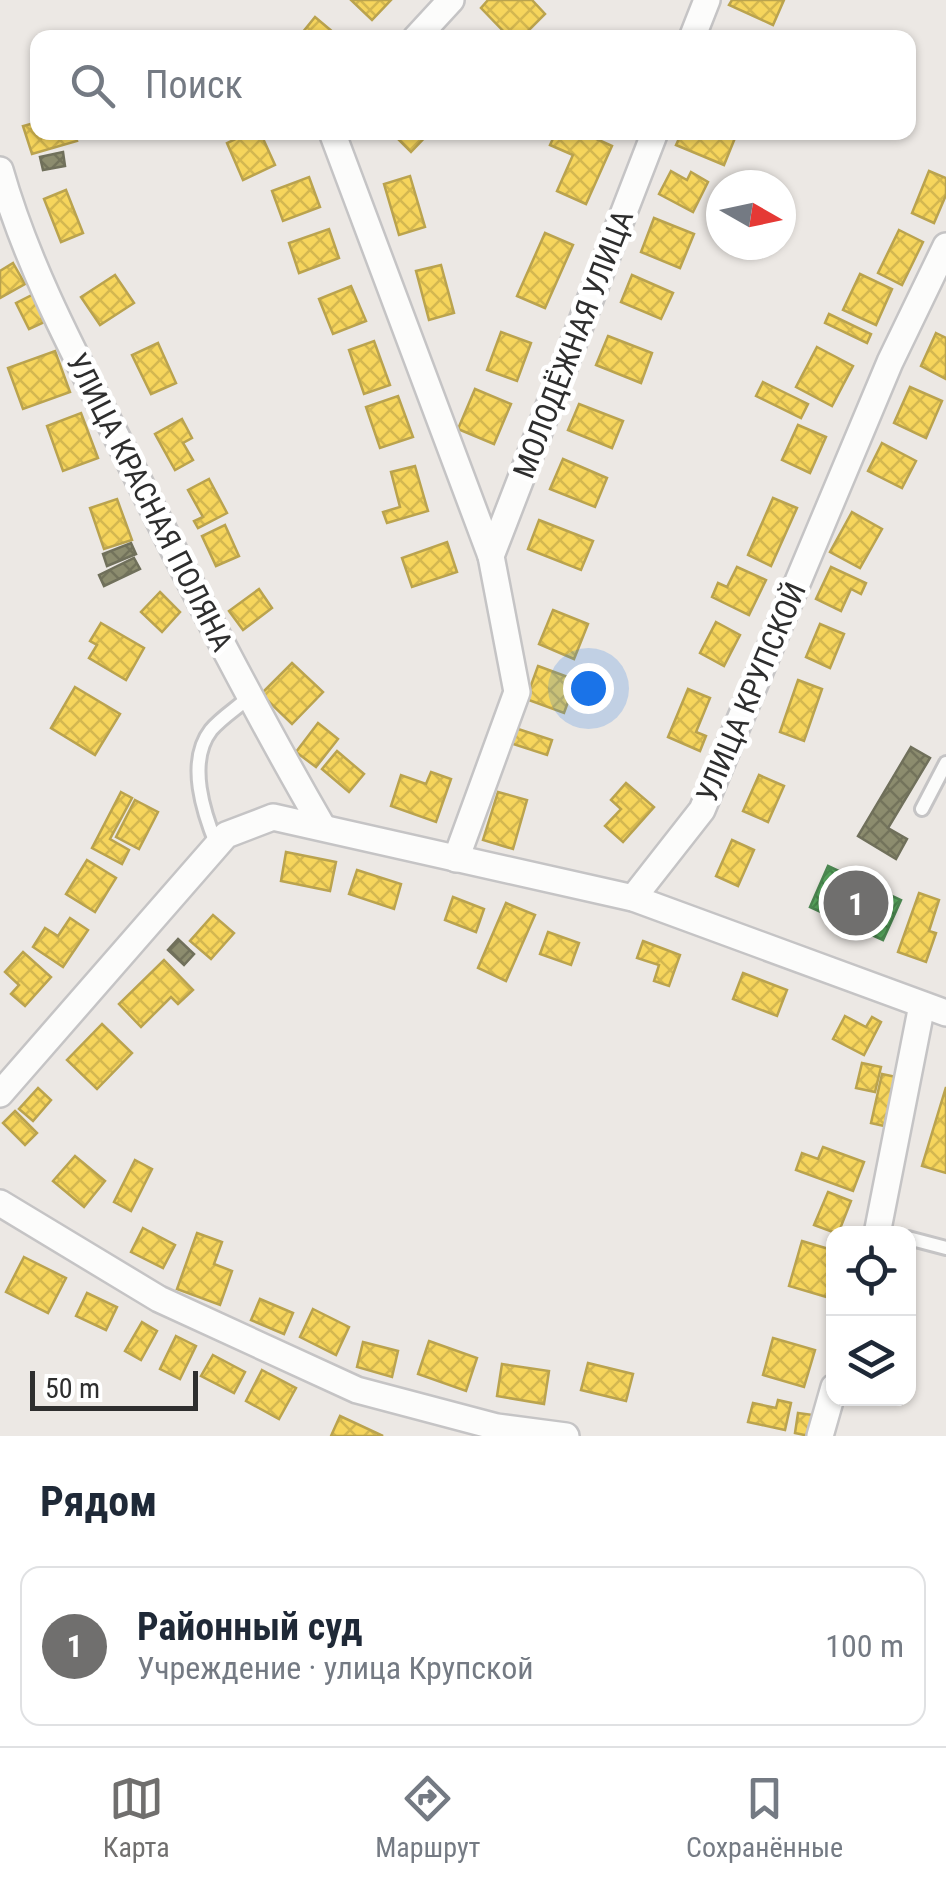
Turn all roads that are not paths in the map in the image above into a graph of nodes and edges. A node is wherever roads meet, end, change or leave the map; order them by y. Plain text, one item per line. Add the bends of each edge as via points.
1 (451, 0) edge
2 (707, 0) edge
3 (423, 30) edge
4 (695, 30) edge
5 (335, 140) edge
6 (652, 140) edge
7 (0, 170) edge
8 (946, 246) edge
9 (491, 556) junction
10 (248, 698) junction
11 (946, 764) edge
12 (922, 809) dead end
13 (321, 824) junction
14 (217, 846) junction
15 (456, 859) junction
16 (633, 898) junction
17 (934, 1009) edge
18 (12, 1062) edge
19 (0, 1094) edge
20 (0, 1204) edge
21 (884, 1226) edge
22 (916, 1240) edge
23 (946, 1248) edge
24 (829, 1406) edge
25 (495, 1432) edge
26 (566, 1436) edge
27 (820, 1436) edge

1 - 3 street
2 - 4 street
5 - 9 street, МОЛОДЁЖНАЯ УЛИЦА
6 - 9 street, МОЛОДЁЖНАЯ УЛИЦА
7 - 10 street, УЛИЦА КРАСНАЯ ПОЛЯНА via 18,233
8 - 16 street, УЛИЦА КРУПСКОЙ via 890,362 702,810
9 - 15 street, МОЛОДЁЖНАЯ УЛИЦА via 517,692
10 - 13 street, УЛИЦА КРАСНАЯ ПОЛЯНА
10 - 14 lane via 209,732 200,769 198,802
11 - 12 lane
13 - 14 street via 273,817
13 - 15 street
14 - 18 street
15 - 16 street
16 - 17 street
17 - 21 street
18 - 19 street
20 - 25 street via 159,1299 357,1390
22 - 23 lane
24 - 27 street
25 - 26 street

